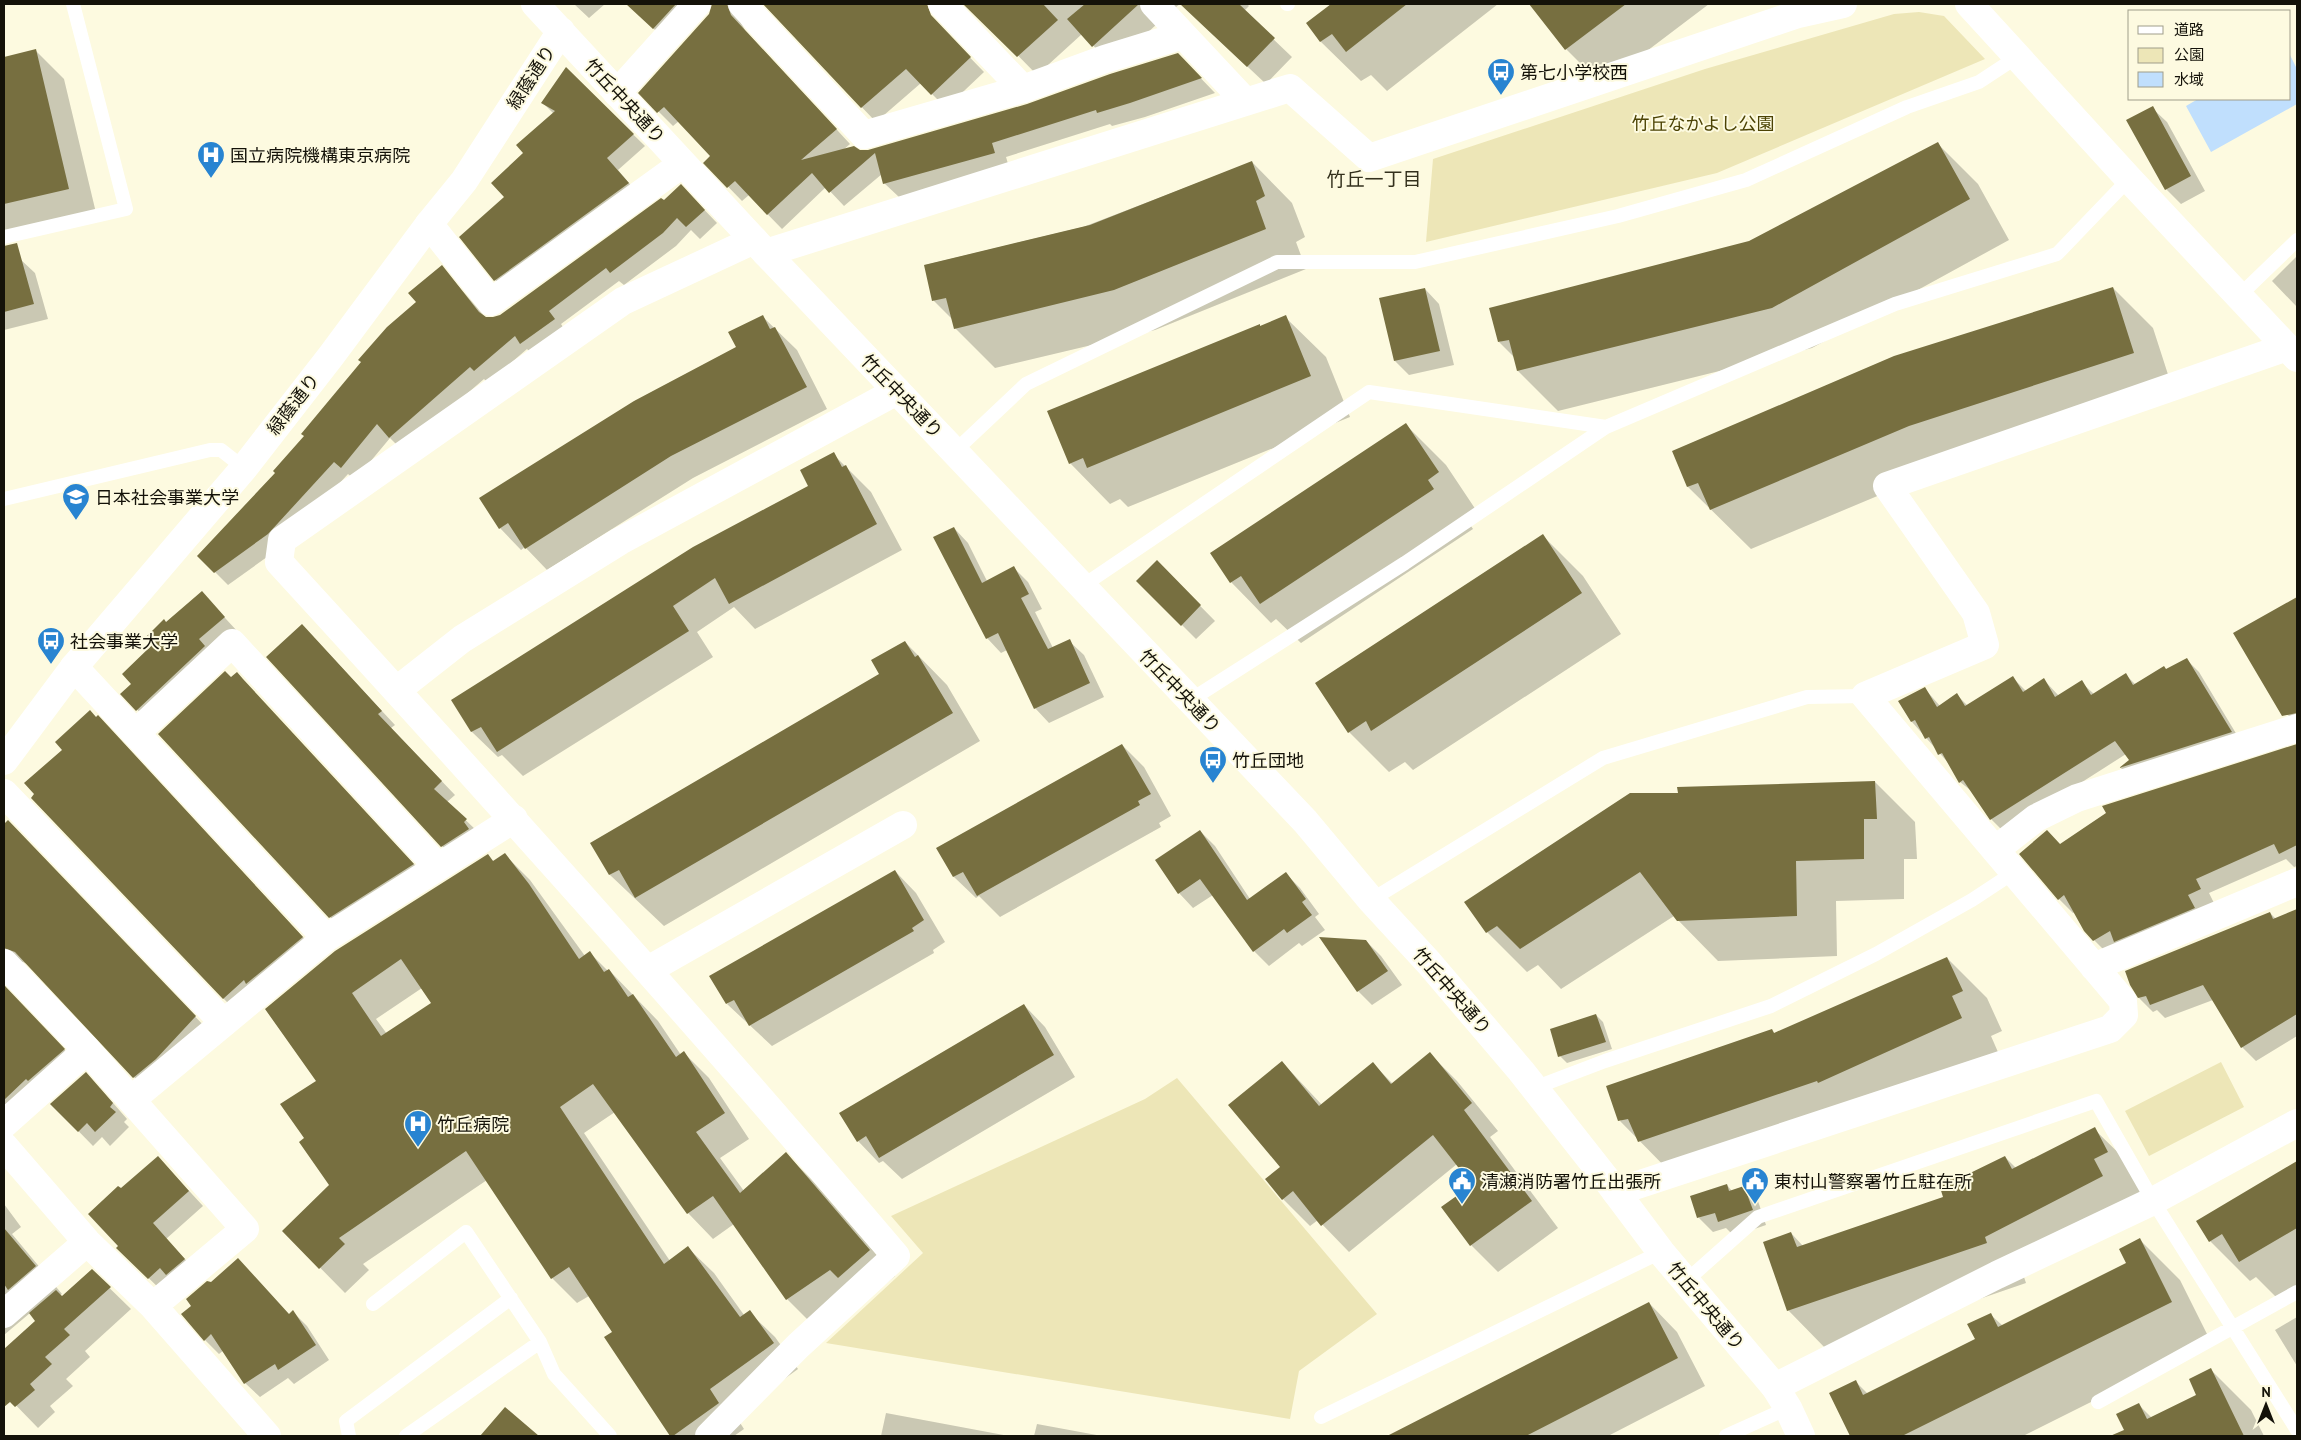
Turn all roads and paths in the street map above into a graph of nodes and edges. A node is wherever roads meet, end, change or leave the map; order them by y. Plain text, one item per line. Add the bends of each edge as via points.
1 (73, 4) edge
2 (535, 4) edge
3 (697, 4) edge
4 (742, 4) edge
5 (942, 4) edge
6 (1154, 4) edge
7 (1843, 4) edge
8 (1969, 4) edge
9 (561, 31) junction
10 (1183, 34) junction
11 (2018, 57) junction
12 (1023, 90) junction
13 (616, 93) junction
14 (1245, 101) junction
15 (682, 164) junction
16 (2129, 179) junction
17 (429, 224) junction
18 (4, 237) edge
19 (2297, 240) edge
20 (760, 246) junction
21 (2239, 296) junction
22 (2292, 352) edge
23 (897, 391) junction
24 (1606, 427) junction
25 (955, 451) junction
26 (244, 468) junction
27 (4, 499) edge
28 (1080, 587) junction
29 (74, 666) junction
30 (397, 690) junction
31 (1866, 696) junction
32 (1189, 701) junction
33 (2297, 728) edge
34 (136, 732) junction
35 (4, 761) edge
36 (4, 793) edge
37 (514, 819) junction
38 (903, 824) dead end
39 (1995, 850) junction
40 (438, 867) junction
41 (2013, 873) junction
42 (2297, 882) edge
43 (1371, 900) junction
44 (326, 938) junction
45 (4, 962) edge
46 (2094, 967) junction
47 (648, 970) junction
48 (224, 1023) junction
49 (87, 1050) junction
50 (1534, 1088) junction
51 (131, 1100) junction
52 (2297, 1123) edge
53 (4, 1124) edge
54 (4, 1146) edge
55 (1616, 1192) junction
56 (2153, 1201) junction
57 (87, 1242) junction
58 (1661, 1252) junction
59 (1686, 1282) junction
60 (2297, 1292) edge
61 (511, 1298) junction
62 (373, 1304) dead end
63 (153, 1306) junction
64 (4, 1314) edge
65 (2234, 1329) junction
66 (540, 1342) junction
67 (1781, 1398) junction
68 (2098, 1402) dead end
69 (1321, 1417) dead end
70 (2297, 1430) edge
71 (267, 1436) edge
72 (349, 1436) edge
73 (406, 1436) edge
74 (610, 1436) edge
75 (709, 1436) edge
76 (1726, 1436) edge
77 (1801, 1436) edge

1 - 18 lane via 126,209
2 - 9 street, 竹丘中央通り
3 - 13 street
4 - 12 street via 864,135
5 - 12 street
6 - 10 street
7 - 14 street via 1798,14 1369,158 1290,88
8 - 11 street
9 - 13 street, 竹丘中央通り
9 - 17 street, 緑蔭通り via 464,181
10 - 12 street
10 - 14 street
11 - 16 street
11 - 25 lane via 1980,82 1907,106 1746,180 1618,216 1414,262 1277,262 1026,384
13 - 15 street, 竹丘中央通り
14 - 20 street
15 - 17 street via 491,302
15 - 20 street, 竹丘中央通り
16 - 21 street
16 - 24 lane via 2057,254 1895,304
17 - 26 street, 緑蔭通り
19 - 21 lane
20 - 23 street, 竹丘中央通り
20 - 30 street via 623,301 282,540 279,562
21 - 22 street
22 - 31 street via 1886,486 1976,613 1985,645
23 - 25 street, 竹丘中央通り
23 - 30 street via 620,541 462,639
24 - 28 lane via 1369,392
24 - 32 lane via 1405,563
25 - 28 street, 竹丘中央通り
26 - 27 lane via 221,450 210,450
26 - 29 street, 緑蔭通り
28 - 32 street, 竹丘中央通り
29 - 34 street
29 - 35 street, 緑蔭通り
30 - 37 street
31 - 39 street
31 - 43 lane via 1807,697 1603,758
32 - 43 street, 竹丘中央通り via 1305,821
33 - 39 street via 2076,798 2036,818
34 - 40 street via 232,643
34 - 44 street
36 - 48 street
37 - 40 street
37 - 47 street
38 - 47 street
39 - 41 street
40 - 44 street
41 - 46 street
41 - 50 lane via 1876,954 1771,1006
42 - 46 street
43 - 50 street, 竹丘中央通り via 1429,963
44 - 48 street
45 - 49 street
46 - 55 street via 2123,1001 2124,1015 2110,1029
47 - 75 street via 896,1256 798,1346
48 - 51 street
49 - 51 street
49 - 53 street
50 - 55 street, 竹丘中央通り
51 - 63 street via 245,1229
52 - 56 street
54 - 57 street
55 - 58 street, 竹丘中央通り
56 - 59 lane via 2096,1101 1758,1217
56 - 65 lane
56 - 67 street via 1997,1275
57 - 63 street
57 - 64 street
58 - 59 street, 竹丘中央通り
58 - 69 lane
59 - 67 street, 竹丘中央通り
60 - 65 lane
61 - 62 lane via 466,1232
61 - 66 lane
61 - 72 lane via 346,1421
63 - 71 street
65 - 68 lane
65 - 70 lane
66 - 73 lane
66 - 74 lane via 554,1374
67 - 76 lane
67 - 77 street, 竹丘中央通り

